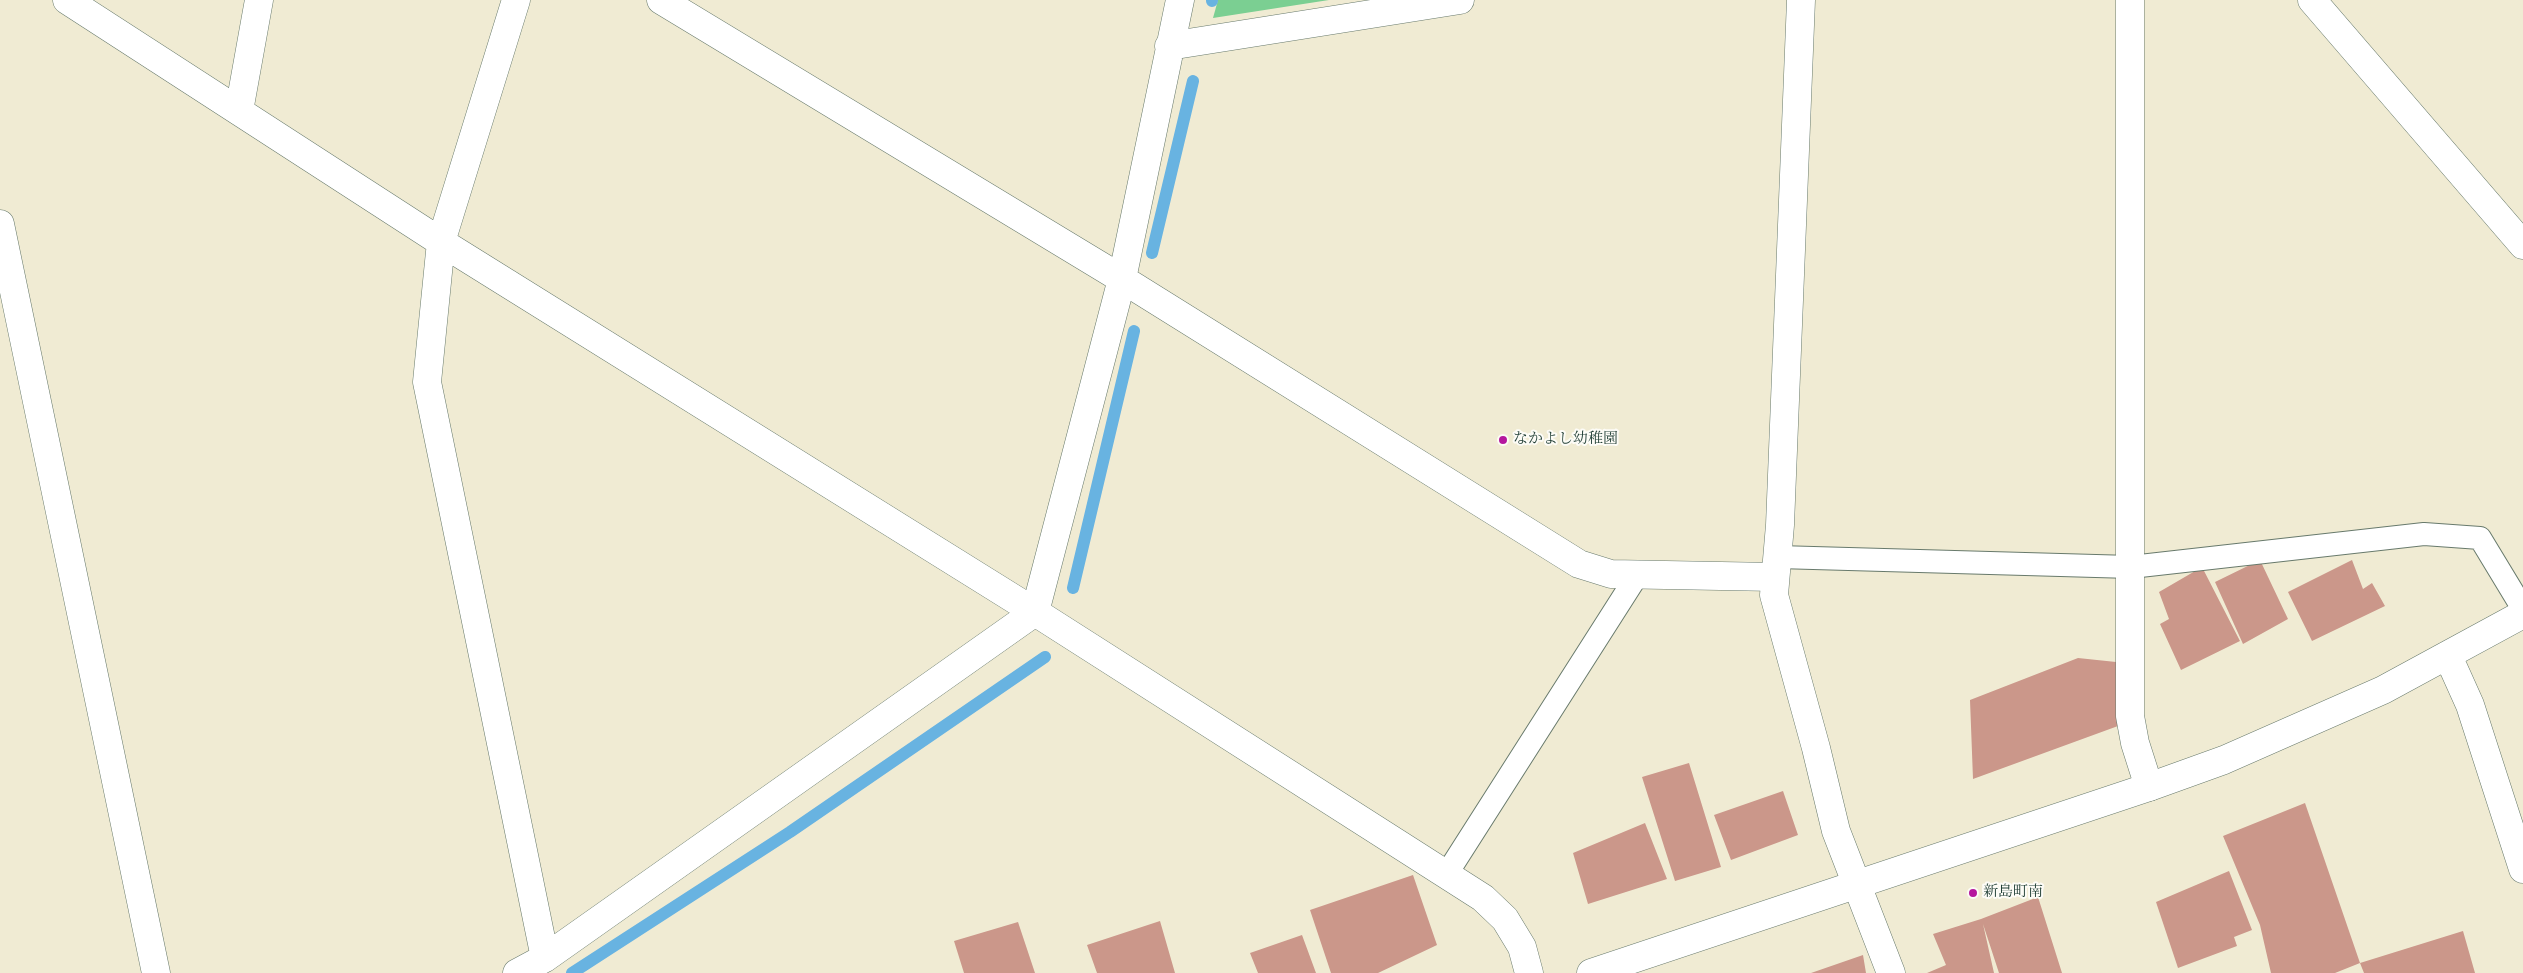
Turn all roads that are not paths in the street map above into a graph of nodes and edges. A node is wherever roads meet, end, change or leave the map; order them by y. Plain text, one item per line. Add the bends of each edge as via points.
1 (66, 0) edge
2 (258, 0) edge
3 (516, 0) edge
4 (661, 0) edge
5 (1180, 0) edge
6 (1460, 0) edge
7 (1801, 0) edge
8 (2130, 0) edge
9 (2312, 0) edge
10 (1170, 46) junction
11 (239, 111) junction
12 (0, 224) edge
13 (441, 242) junction
14 (2523, 245) edge
15 (4, 271) edge
16 (1122, 279) junction
17 (2131, 566) junction
18 (1776, 567) junction
19 (1638, 574) junction
20 (2523, 609) edge
21 (1035, 612) junction
22 (2523, 614) edge
23 (2448, 656) junction
24 (2149, 787) junction
25 (2523, 870) edge
26 (1446, 875) junction
27 (1855, 885) junction
28 (545, 958) junction
29 (156, 973) edge
30 (517, 973) edge
31 (1530, 973) edge
32 (1591, 973) edge
33 (1891, 973) edge

1 - 11 street
2 - 11 street
3 - 13 street
4 - 16 street
5 - 10 street
6 - 10 street
7 - 18 street
8 - 17 street
9 - 14 street
10 - 16 street
11 - 13 street
12 - 15 street
13 - 21 street
13 - 28 street via 427,382
15 - 29 street
16 - 19 street via 1579,564 1611,574
16 - 21 street
17 - 18 lane
17 - 20 lane via 2424,534 2480,538
17 - 24 street via 2130,716
18 - 19 street
18 - 27 street via 1774,595 1779,619 1836,830
19 - 26 lane
21 - 26 street
21 - 28 street
22 - 23 street
23 - 24 street via 2299,729
23 - 25 street via 2470,704
24 - 27 street
26 - 31 street via 1483,898 1505,919 1522,947
27 - 32 street
27 - 33 street
28 - 30 street

